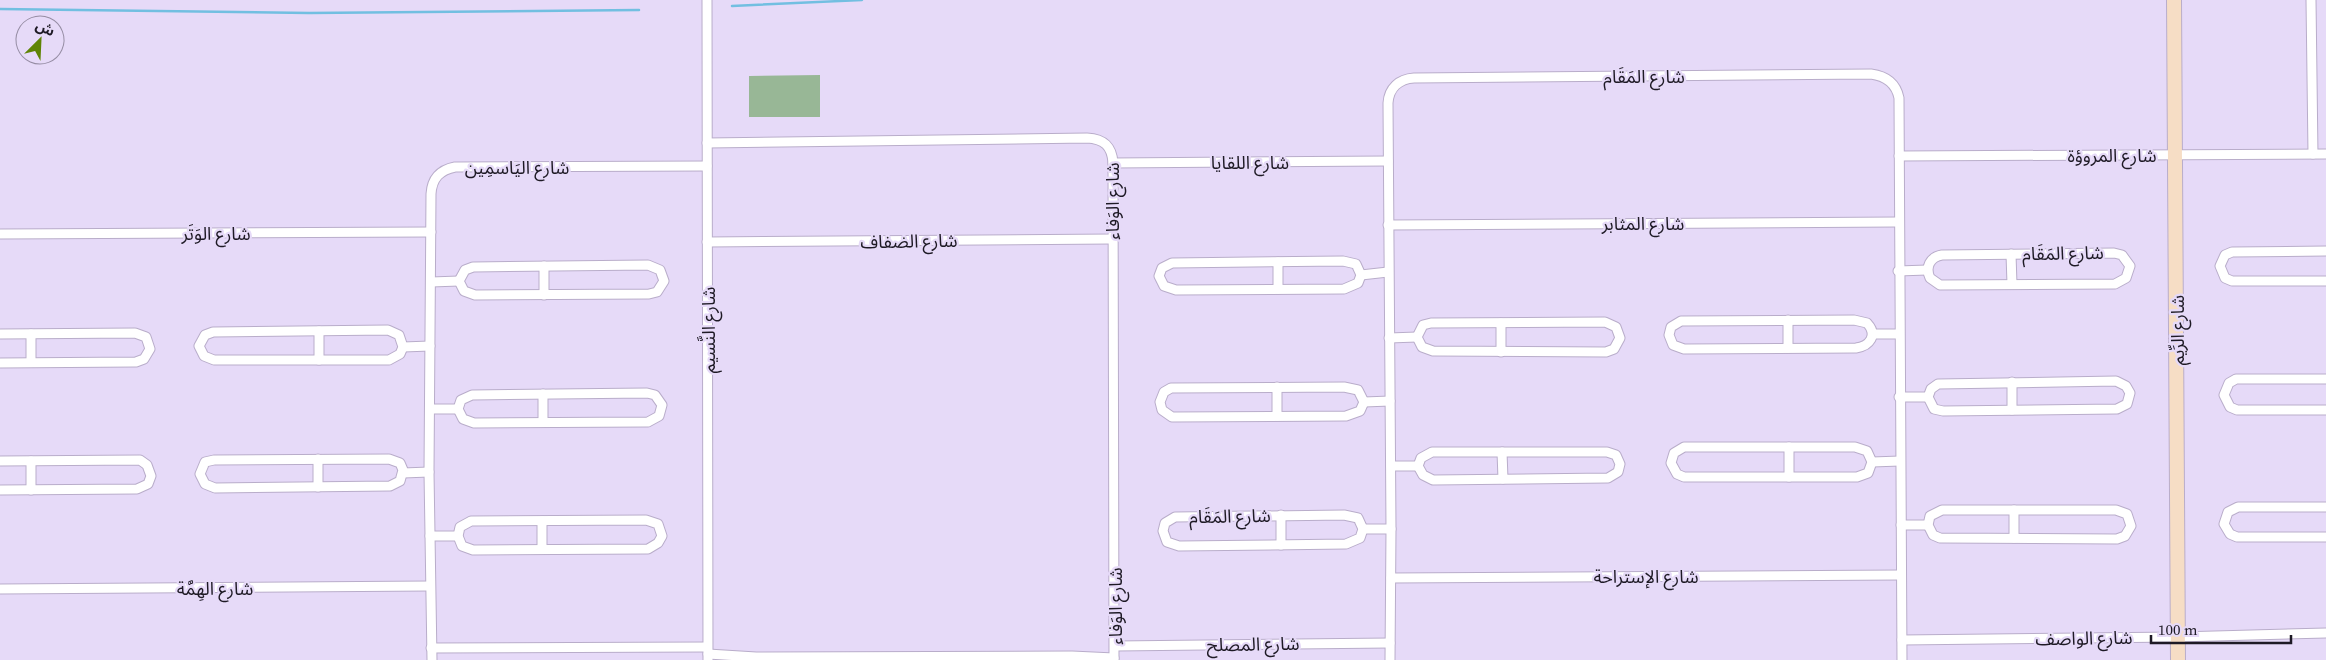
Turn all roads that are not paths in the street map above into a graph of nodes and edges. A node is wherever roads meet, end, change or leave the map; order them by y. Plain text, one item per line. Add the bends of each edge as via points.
1 (707, 0) edge
2 (2174, 0) edge
3 (2311, 0) edge
4 (707, 143) junction
5 (2176, 154) junction
6 (2313, 154) junction
7 (2326, 154) edge
8 (1899, 156) junction
9 (1388, 161) junction
10 (1112, 163) junction
11 (707, 166) junction
12 (1898, 222) junction
13 (1388, 225) junction
14 (431, 232) junction
15 (0, 234) edge
16 (1112, 239) junction
17 (707, 242) junction
18 (2326, 251) edge
19 (2011, 254) junction
20 (1278, 262) junction
21 (544, 266) junction
22 (1927, 270) junction
23 (1898, 271) junction
24 (1388, 272) junction
25 (1361, 275) junction
26 (460, 281) junction
27 (2326, 281) edge
28 (431, 282) junction
29 (2012, 284) junction
30 (1278, 289) junction
31 (544, 295) junction
32 (1788, 320) junction
33 (1501, 323) junction
34 (319, 331) junction
35 (0, 334) edge
36 (31, 334) junction
37 (1873, 334) junction
38 (1899, 334) junction
39 (1417, 337) junction
40 (1389, 338) junction
41 (403, 346) junction
42 (430, 346) junction
43 (1788, 348) junction
44 (1501, 352) junction
45 (319, 360) junction
46 (31, 362) junction
47 (0, 363) edge
48 (2326, 379) edge
49 (2012, 382) junction
50 (1277, 387) junction
51 (543, 394) junction
52 (1899, 397) junction
53 (1928, 397) junction
54 (1390, 401) junction
55 (1364, 402) junction
56 (430, 409) junction
57 (458, 409) junction
58 (2012, 410) junction
59 (2326, 410) edge
60 (1277, 416) junction
61 (543, 422) junction
62 (1789, 447) junction
63 (1502, 452) junction
64 (318, 459) junction
65 (0, 461) edge
66 (31, 461) junction
67 (1900, 461) junction
68 (1872, 462) junction
69 (1390, 466) junction
70 (1418, 466) junction
71 (429, 472) junction
72 (403, 473) junction
73 (1789, 477) junction
74 (1502, 479) junction
75 (318, 487) junction
76 (0, 490) edge
77 (31, 490) junction
78 (2326, 507) edge
79 (2014, 510) junction
80 (1281, 515) junction
81 (542, 521) junction
82 (1901, 525) junction
83 (1928, 525) junction
84 (1363, 529) junction
85 (1391, 529) junction
86 (430, 536) junction
87 (458, 536) junction
88 (2326, 537) edge
89 (2014, 538) junction
90 (1280, 545) junction
91 (542, 549) junction
92 (1901, 575) junction
93 (1391, 578) junction
94 (430, 586) junction
95 (0, 589) edge
96 (2326, 633) edge
97 (2178, 637) junction
98 (1902, 640) junction
99 (1390, 643) junction
100 (432, 648) junction
101 (708, 654) edge
102 (1115, 654) edge
103 (756, 657) junction
104 (432, 660) edge
105 (725, 660) edge
106 (1390, 660) edge
107 (1902, 660) edge
108 (2178, 660) edge

1 - 4 street, شارع النَّسيم
2 - 5 street, شارع الرِّيم
3 - 6 street
4 - 10 street, شارع الوَفاء via 1087,138 1100,140 1108,146
4 - 11 street, شارع النَّسيم
5 - 6 street, شارع المروؤة
5 - 8 street, شارع المروؤة
5 - 97 street, شارع الرِّيم
6 - 7 street, شارع المروؤة
8 - 9 street, شارع المَقَام via 1898,94 1890,81 1877,75 1414,78 1399,83 1390,94
8 - 12 street, شارع المَقَام
9 - 10 street, شارع اللقايا
9 - 13 street, شارع المَقَام
10 - 16 street, شارع الوَفاء
11 - 14 street, شارع اليَاسمِين via 448,168 437,176 432,187
11 - 17 street, شارع النَّسيم
12 - 13 street, شارع المثابر
12 - 23 street, شارع المَقَام
13 - 24 street, شارع المَقَام
14 - 15 street, شارع الوَتَر
14 - 28 street, شارع اليَاسمِين
16 - 17 street, شارع الضفاف
16 - 102 street, شارع الوَفاء
17 - 101 street, شارع النَّسيم
18 - 27 street via 2232,252 2225,255 2220,266 2225,278 2232,281
19 - 22 street, شارع المَقَام via 1938,256 1930,261
19 - 29 street, شارع المَقَام
19 - 29 street, شارع المَقَام via 2118,254 2128,262 2130,270 2126,278 2115,284
20 - 25 street via 1352,262
20 - 30 street
20 - 30 street via 1172,263 1164,266 1159,276 1164,286 1176,290
21 - 26 street via 469,268 462,273
21 - 31 street
21 - 31 street via 653,266 662,273 664,282 657,292 649,294
22 - 23 street
22 - 29 street, شارع المَقَام via 1930,278 1940,285
23 - 38 street, شارع المَقَام
24 - 25 street
24 - 40 street, شارع المَقَام
25 - 30 street via 1358,283 1344,289
26 - 28 street
26 - 31 street via 464,291 471,294
28 - 42 street, شارع اليَاسمِين
32 - 37 street via 1859,320 1867,323
32 - 43 street
32 - 43 street via 1681,321 1671,327 1668,335 1680,349
33 - 39 street via 1427,323 1419,329
33 - 44 street
33 - 44 street via 1609,323 1616,327 1620,338 1614,349 1606,352
34 - 41 street via 392,331 402,338
34 - 45 street
34 - 45 street via 213,332 201,338 199,346 204,356 214,360
35 - 36 street
36 - 46 street
36 - 46 street via 139,333 146,337 150,349 147,356 136,362
37 - 38 street
37 - 43 street via 1869,343 1862,347
38 - 52 street, شارع المَقَام
39 - 40 street
39 - 44 street via 1419,345 1429,351
40 - 54 street, شارع المَقَام
41 - 42 street
41 - 45 street via 400,354 389,360
42 - 56 street, شارع اليَاسمِين
46 - 47 street
48 - 59 street via 2236,379 2228,383 2224,395 2230,407 2237,410
49 - 53 street via 1938,384 1931,388
49 - 58 street
49 - 58 street via 2116,382 2126,386 2130,393 2127,404 2117,409
50 - 55 street via 1350,387 1358,390
50 - 60 street
50 - 60 street via 1171,388 1164,392 1160,402 1162,410 1172,417
51 - 57 street via 468,395 461,400
51 - 61 street
51 - 61 street via 651,393 658,397 662,409 659,416 648,422
52 - 53 street
52 - 67 street, شارع المَقَام
53 - 58 street via 1931,405 1939,410
54 - 55 street
54 - 69 street, شارع المَقَام
55 - 60 street via 1360,411 1352,415
56 - 57 street
56 - 71 street, شارع اليَاسمِين
57 - 61 street via 463,419 474,423
62 - 68 street via 1859,448 1867,451
62 - 73 street
62 - 73 street via 1684,447 1674,453 1671,463 1676,474 1684,477
63 - 70 street via 1432,452 1421,458
63 - 74 street
63 - 74 street via 1610,452 1616,455 1620,464 1618,472 1608,478
64 - 72 street via 393,459 400,463
64 - 75 street
64 - 75 street via 214,460 205,462 200,474 204,484 215,488
65 - 66 street
66 - 77 street
66 - 77 street via 140,460 147,465 151,476 144,487 137,489
67 - 68 street
67 - 82 street, شارع المَقَام
68 - 73 street via 1870,470 1861,476
69 - 70 street
69 - 85 street, شارع المَقَام
70 - 74 street via 1423,475 1433,480
71 - 72 street
71 - 86 street, شارع اليَاسمِين
72 - 75 street via 400,481 390,486
76 - 77 street
78 - 88 street via 2238,507 2228,512 2224,524 2237,538
79 - 83 street via 1938,511 1930,516
79 - 89 street
79 - 89 street via 2120,510 2127,514 2131,526 2125,536 2117,538
80 - 84 street, شارع المَقَام via 1349,515 1358,518
80 - 90 street, شارع المَقَام
80 - 90 street, شارع المَقَام via 1175,517 1168,520 1163,531 1167,542 1179,546
81 - 87 street via 467,522 460,527
81 - 91 street
81 - 91 street via 651,520 658,524 662,536 658,544 648,549
82 - 83 street
82 - 92 street, شارع المَقَام
83 - 89 street via 1933,535 1940,538
84 - 85 street
84 - 90 street, شارع المَقَام via 1360,538 1352,543
85 - 93 street, شارع المَقَام
86 - 87 street
86 - 94 street, شارع اليَاسمِين
87 - 91 street via 462,546 473,550
92 - 93 street, شارع الإستراحة
92 - 98 street, شارع المَقَام
93 - 99 street, شارع المَقَام
94 - 95 street, شارع الهِمَّة
94 - 100 street, شارع اليَاسمِين
96 - 97 street, شارع الواصف
97 - 98 street, شارع الواصف
97 - 108 street, شارع الرِّيم
98 - 107 street, شارع المَقَام
99 - 102 street, شارع المصلح
99 - 106 street, شارع المَقَام
100 - 101 street
100 - 104 street, شارع اليَاسمِين
101 - 103 street
102 - 103 street, شارع المصلح
103 - 105 street

